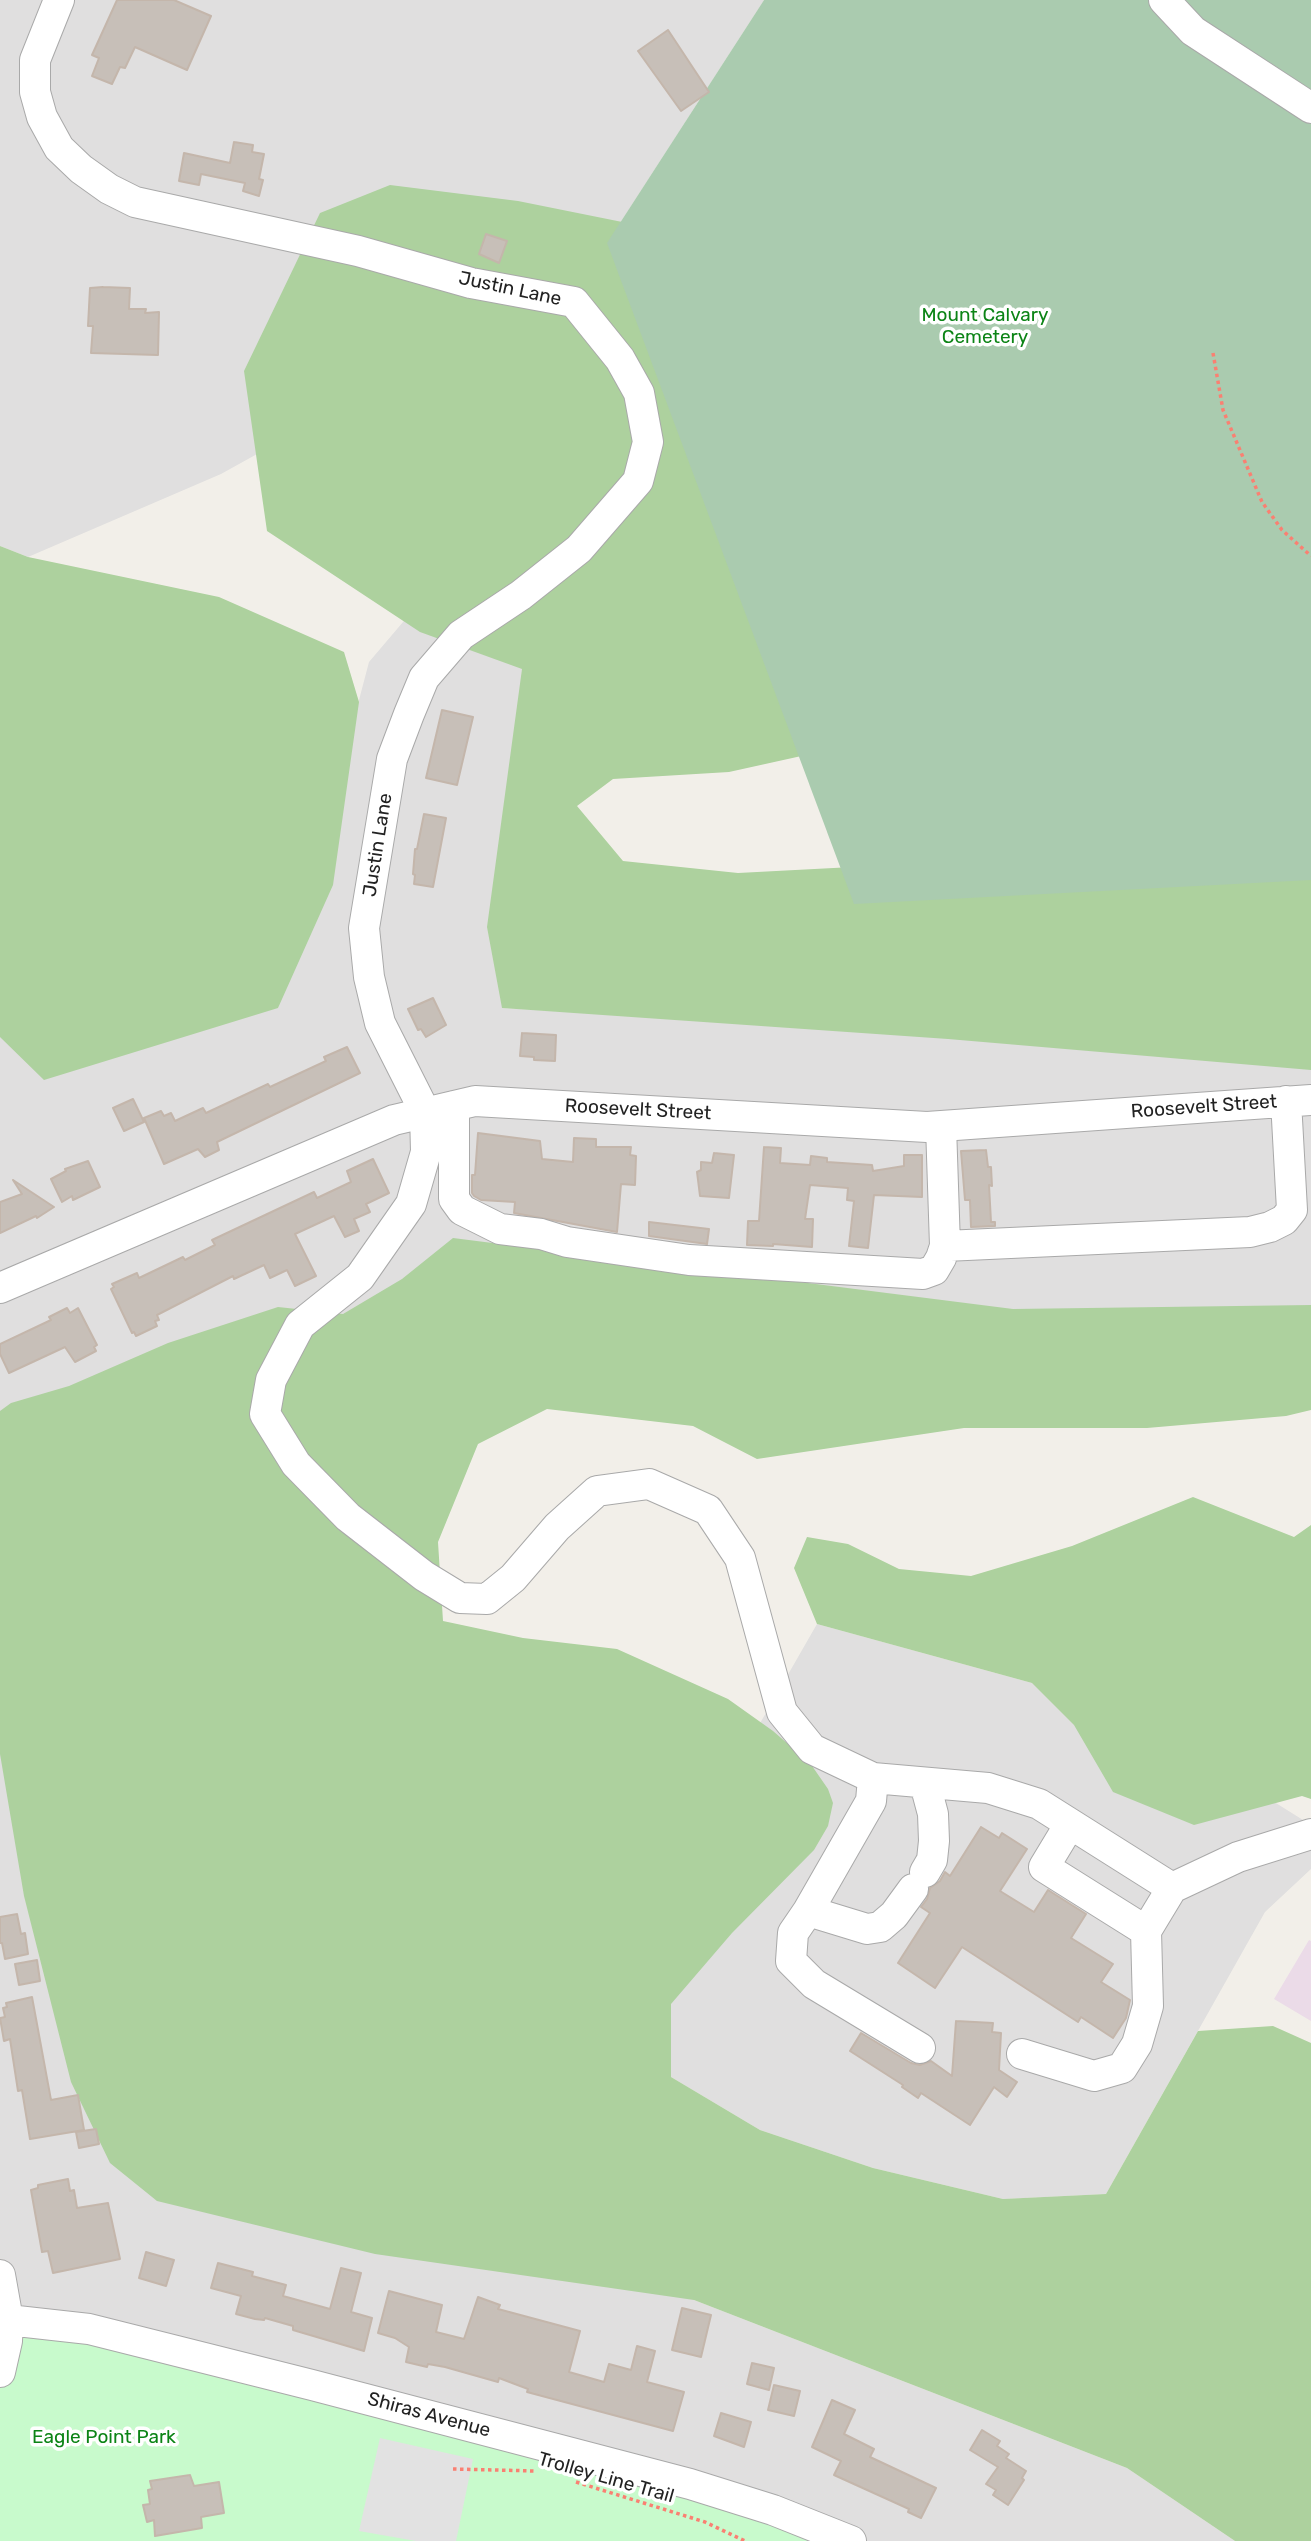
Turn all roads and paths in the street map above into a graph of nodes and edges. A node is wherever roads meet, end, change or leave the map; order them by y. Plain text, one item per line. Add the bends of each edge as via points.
1 (60, 0) edge
2 (1164, 0) edge
3 (1311, 108) edge
4 (1213, 353) dead end
5 (1311, 556) edge
6 (1298, 1100) edge
7 (454, 1106) junction
8 (425, 1112) junction
9 (942, 1126) junction
10 (945, 1245) junction
11 (0, 1288) edge
12 (873, 1778) junction
13 (925, 1784) junction
14 (1070, 1824) junction
15 (1311, 1834) edge
16 (1172, 1888) junction
17 (808, 1910) junction
18 (1146, 1931) junction
19 (920, 2048) dead end
20 (1022, 2053) dead end
21 (0, 2274) edge
22 (4, 2321) edge
23 (0, 2372) edge
24 (453, 2469) dead end
25 (541, 2471) dead end
26 (566, 2479) dead end
27 (745, 2541) edge
28 (851, 2541) edge

1 - 8 street, Justin Lane via 35,60 35,92 59,148 81,169 135,202 358,251 471,283 574,302 620,359 639,393 648,442 638,481 579,549 522,595 461,635 424,678 392,759 365,928 369,977 380,1023
2 - 3 street via 1193,31
4 - 5 path via 1223,410 1262,502 1282,530
6 - 9 street, Roosevelt Street
6 - 10 street via 1292,1210 1270,1227 1250,1232
7 - 8 street, Roosevelt Street
7 - 9 street, Roosevelt Street via 475,1101
7 - 10 street via 454,1199 462,1210 500,1229 689,1260 896,1274 934,1270
8 - 11 street, Roosevelt Street via 394,1120
8 - 12 street via 425,1152 411,1204 360,1277 300,1325 271,1380 265,1414 296,1464 348,1517 460,1598 487,1599 597,1491 649,1484 708,1510 740,1558 782,1712 811,1749
9 - 10 street
12 - 13 street
12 - 17 street via 871,1801
13 - 14 street via 988,1788 1039,1804
13 - 17 street via 933,1814 932,1860 894,1915 880,1927 867,1929
14 - 16 street
14 - 18 street via 1044,1867
15 - 16 street via 1238,1857
16 - 18 street
17 - 19 street via 793,1933 791,1961 814,1984
18 - 20 street via 1148,2006 1136,2044 1122,2068 1094,2076
21 - 22 street
22 - 23 street via 7,2342
22 - 28 street, Shiras Avenue via 89,2329 312,2385 690,2484
24 - 25 path, Trolley Line Trail
26 - 27 path, Trolley Line Trail via 705,2522

